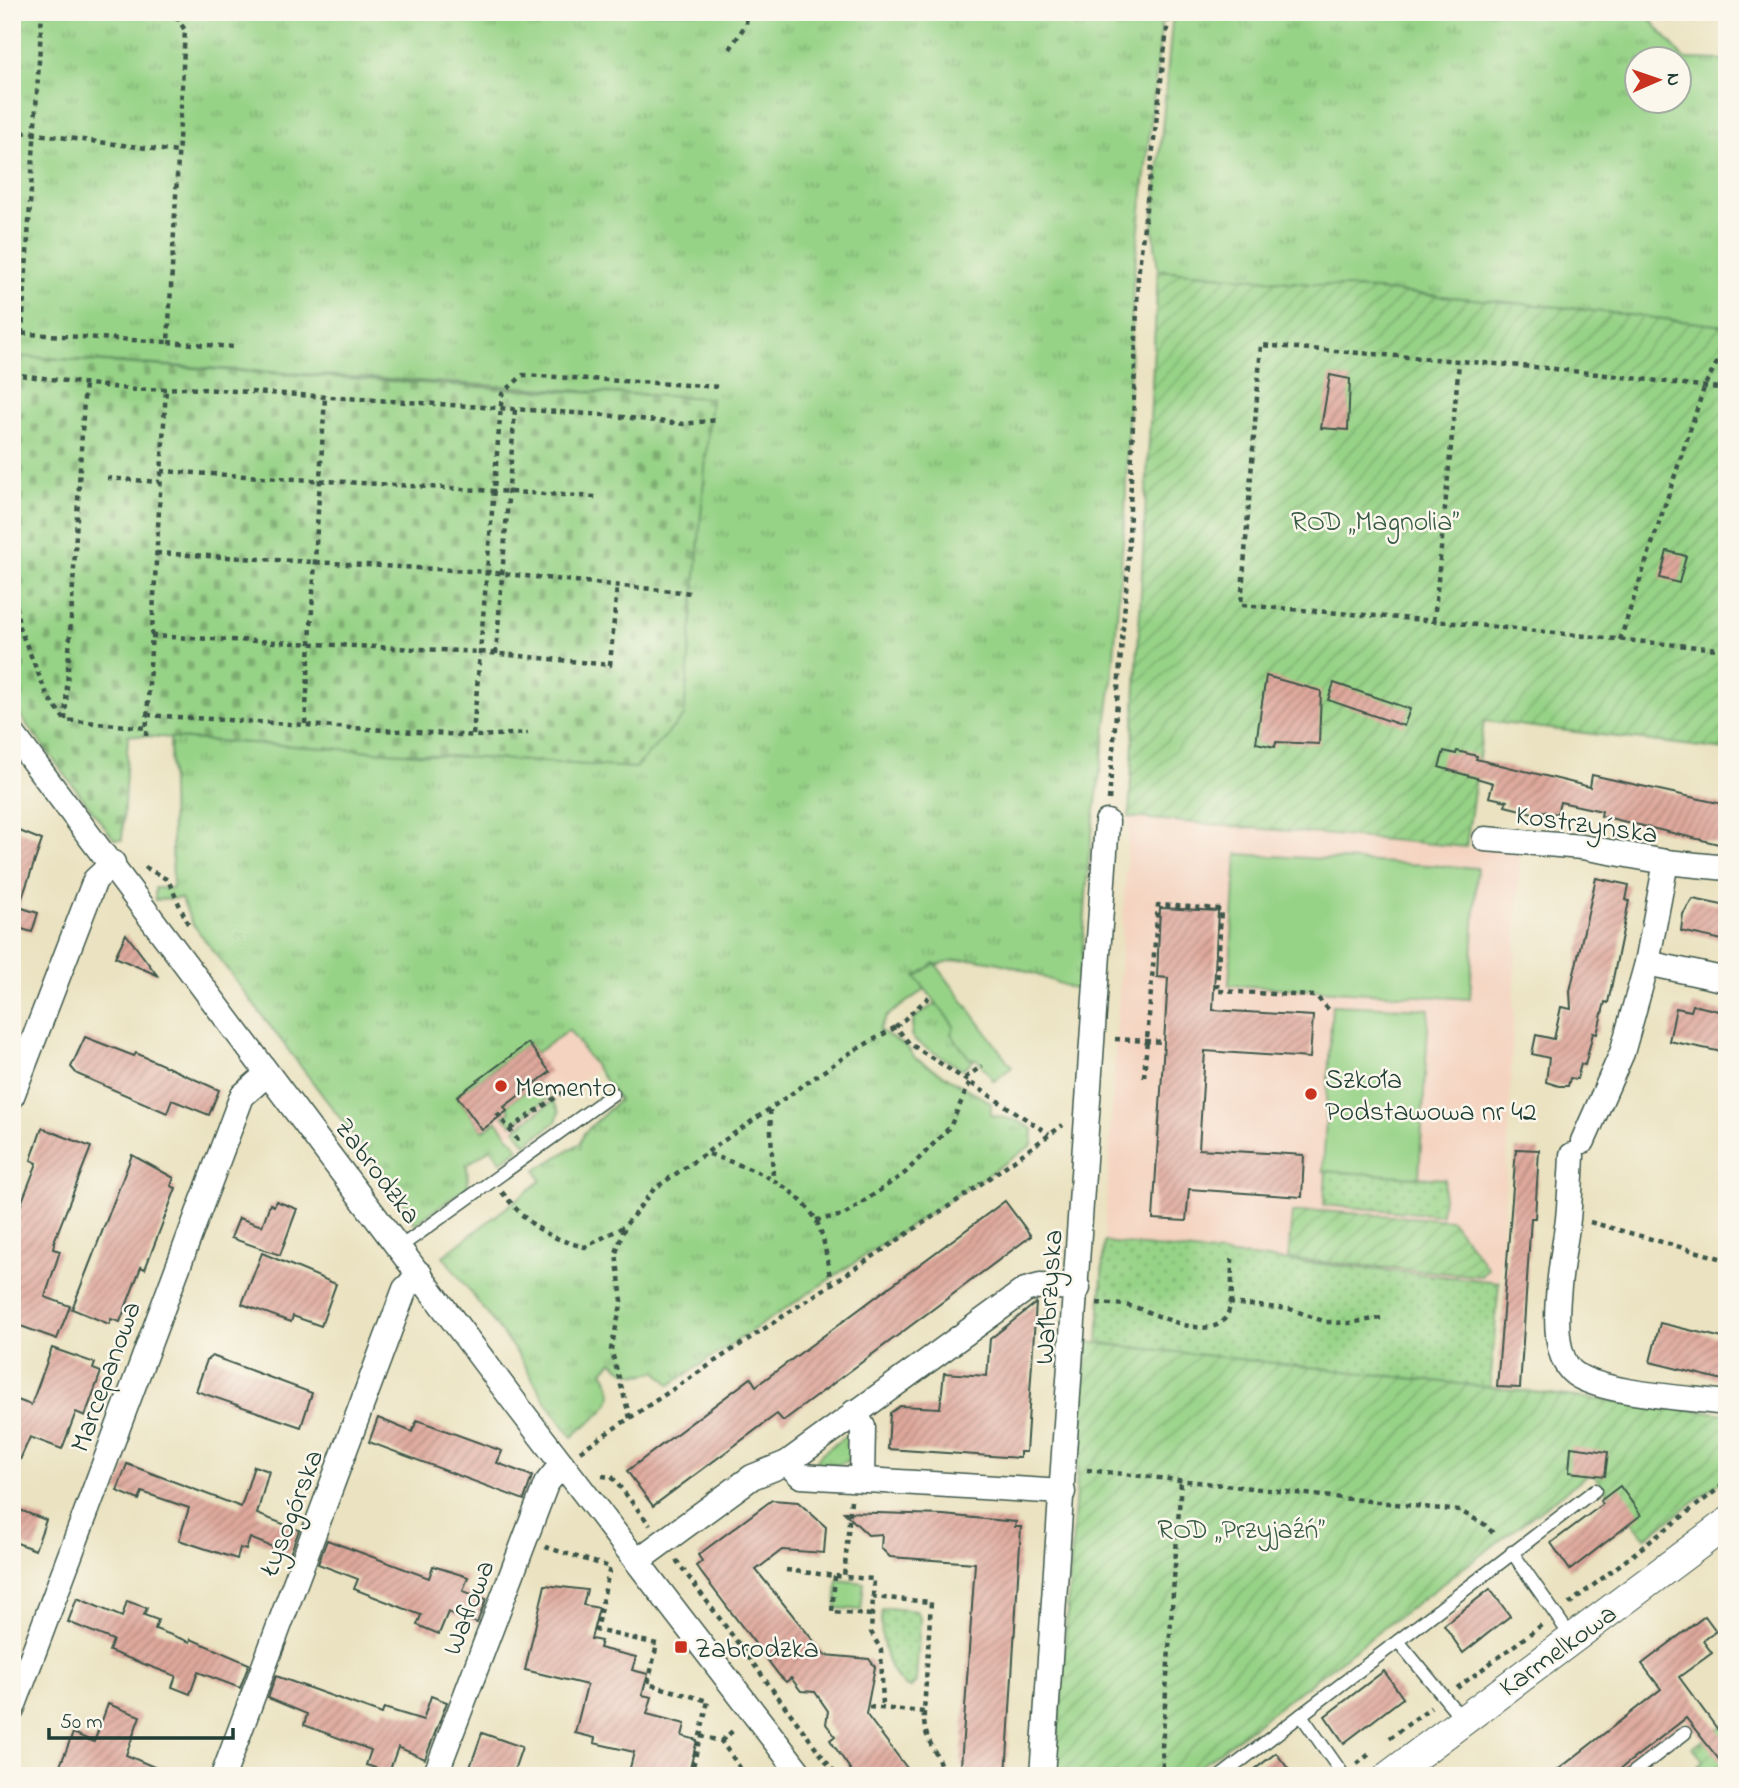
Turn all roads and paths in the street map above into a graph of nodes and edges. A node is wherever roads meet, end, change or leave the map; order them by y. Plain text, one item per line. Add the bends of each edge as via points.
1 (42, 12) edge
2 (173, 12) edge
3 (747, 12) edge
4 (1169, 12) edge
5 (730, 48) dead end
6 (12, 131) edge
7 (35, 132) junction
8 (178, 152) junction
9 (12, 333) edge
10 (22, 334) junction
11 (168, 342) junction
12 (1727, 344) edge
13 (233, 347) dead end
14 (1459, 363) junction
15 (12, 374) edge
16 (85, 382) junction
17 (1705, 385) junction
18 (721, 387) dead end
19 (166, 388) junction
20 (1727, 389) edge
21 (325, 397) junction
22 (500, 408) junction
23 (515, 409) junction
24 (717, 420) dead end
25 (161, 471) junction
26 (107, 478) dead end
27 (320, 479) junction
28 (160, 482) junction
29 (493, 489) junction
30 (509, 491) junction
31 (596, 497) dead end
32 (156, 553) junction
33 (314, 562) junction
34 (12, 566) edge
35 (487, 572) junction
36 (502, 573) junction
37 (617, 586) junction
38 (691, 593) dead end
39 (1434, 621) junction
40 (152, 636) junction
41 (1620, 640) junction
42 (310, 644) junction
43 (1727, 650) edge
44 (480, 652) junction
45 (496, 654) junction
46 (147, 715) junction
47 (65, 720) junction
48 (305, 725) junction
49 (146, 728) junction
50 (12, 733) edge
51 (528, 733) dead end
52 (146, 736) dead end
53 (476, 736) junction
54 (1107, 822) joint
55 (1485, 839) dead end
56 (1666, 862) junction
57 (113, 863) junction
58 (1727, 868) edge
59 (1647, 963) junction
60 (1727, 980) edge
61 (929, 997) dead end
62 (1329, 1010) dead end
63 (896, 1027) junction
64 (1111, 1039) dead end
65 (1145, 1041) junction
66 (1164, 1042) dead end
67 (982, 1066) dead end
68 (268, 1074) junction
69 (1144, 1077) dead end
70 (968, 1080) junction
71 (565, 1091) dead end
72 (613, 1094) dead end
73 (12, 1096) edge
74 (770, 1109) junction
75 (497, 1113) dead end
76 (1068, 1123) dead end
77 (510, 1129) junction
78 (1049, 1134) junction
79 (708, 1153) junction
80 (528, 1155) junction
81 (774, 1177) junction
82 (493, 1180) junction
83 (1568, 1217) junction
84 (816, 1220) junction
85 (625, 1226) junction
86 (400, 1247) junction
87 (1232, 1259) dead end
88 (1727, 1261) edge
89 (420, 1274) junction
90 (831, 1282) junction
91 (1085, 1295) junction
92 (1229, 1303) junction
93 (1381, 1318) dead end
94 (1727, 1403) edge
95 (854, 1412) junction
96 (630, 1418) junction
97 (787, 1463) junction
98 (562, 1464) junction
99 (1083, 1470) dead end
100 (593, 1475) dead end
101 (857, 1478) junction
102 (1181, 1481) junction
103 (1727, 1482) edge
104 (1595, 1490) dead end
105 (1063, 1492) junction
106 (1727, 1523) edge
107 (1496, 1536) dead end
108 (524, 1541) junction
109 (664, 1541) junction
110 (1512, 1552) junction
111 (637, 1561) junction
112 (786, 1570) dead end
113 (835, 1576) junction
114 (844, 1577) junction
115 (873, 1597) junction
116 (872, 1615) junction
117 (1564, 1626) junction
118 (1398, 1641) junction
119 (869, 1707) dead end
120 (883, 1708) junction
121 (1454, 1708) junction
122 (12, 1710) edge
123 (924, 1712) junction
124 (1301, 1715) junction
125 (741, 1723) dead end
126 (1685, 1732) dead end
127 (700, 1736) junction
128 (721, 1741) junction
129 (1387, 1741) dead end
130 (1376, 1749) dead end
131 (1343, 1775) edge
132 (223, 1776) edge
133 (435, 1776) edge
134 (691, 1776) edge
135 (746, 1776) edge
136 (802, 1776) edge
137 (837, 1776) edge
138 (942, 1776) edge
139 (1042, 1776) edge
140 (1168, 1776) edge
141 (1221, 1776) edge
142 (1389, 1776) edge
143 (1629, 1776) edge

1 - 7 path
2 - 8 path via 185,30
3 - 5 path via 746,24
4 - 54 path via 1138,277 1128,566
6 - 7 path
7 - 8 path
7 - 10 path
8 - 11 path
9 - 10 path
10 - 11 path
11 - 13 path
12 - 17 path
14 - 17 path
14 - 39 path
14 - 39 path via 1261,345 1256,391 1241,606
15 - 16 path
16 - 19 path via 136,390
16 - 47 path
17 - 20 path
17 - 41 path
18 - 22 path via 523,375 502,394
19 - 21 path
19 - 25 path
21 - 22 path
21 - 27 path
22 - 23 path
22 - 29 path
23 - 24 path via 683,424
23 - 30 path
25 - 27 path
25 - 28 path
26 - 28 path
27 - 29 path
27 - 33 path
28 - 32 path
29 - 30 path
29 - 35 path
30 - 31 path
30 - 36 path
32 - 33 path
32 - 40 path
33 - 35 path
33 - 42 path
34 - 47 path via 19,626 48,697
35 - 36 path
35 - 44 path
36 - 37 path
36 - 45 path
37 - 38 path
37 - 45 path via 610,665
39 - 41 path
40 - 42 path
40 - 46 path
41 - 43 path
42 - 44 path
42 - 48 path
44 - 45 path
44 - 53 path
46 - 48 path
46 - 49 path
47 - 49 path
48 - 53 path
49 - 52 path
50 - 57 street, Zabrodzka
51 - 53 path
54 - 91 street, Wałbrzyska
55 - 56 street, Kostrzyńska via 1582,847
56 - 58 street
56 - 59 street, Kostrzyńska
57 - 68 street, Zabrodzka
57 - 73 street via 95,880
59 - 60 street
59 - 83 street, Kostrzyńska via 1622,1053 1578,1148
61 - 63 path
62 - 65 path via 1316,996 1217,991 1221,909 1158,905
63 - 70 path via 909,1042
63 - 74 path
64 - 65 path
65 - 66 path
65 - 69 path
67 - 70 path
68 - 86 street, Zabrodzka
68 - 122 street, Marcepanowa via 242,1096
70 - 78 path
70 - 84 path via 950,1127 905,1173 844,1215
71 - 77 path
72 - 80 lane
74 - 79 path
74 - 81 path
75 - 77 path
76 - 78 path
77 - 80 path
78 - 90 path via 964,1196
79 - 81 path
79 - 85 path via 654,1189
80 - 82 lane
81 - 84 path
82 - 85 path via 520,1216 554,1240 585,1247
82 - 86 lane
83 - 88 path
83 - 94 street via 1557,1311 1565,1366 1577,1376 1611,1387
84 - 90 path
85 - 96 path via 616,1253 622,1301 611,1349
86 - 89 street, Zabrodzka
87 - 92 path
89 - 98 street, Zabrodzka
89 - 132 street, Łysogórska via 405,1289
90 - 96 path
91 - 92 path via 1204,1328 1224,1319
91 - 95 street via 1040,1286 1025,1290
91 - 105 street, Wałbrzyska
92 - 93 path via 1290,1309 1326,1322
95 - 97 street
95 - 101 street via 863,1427
96 - 98 path
97 - 101 street via 802,1476
97 - 109 street via 752,1476
98 - 108 street, Waflowa via 546,1483
98 - 111 street, Zabrodzka
99 - 102 path
100 - 109 path via 612,1477
101 - 105 street
101 - 114 path
102 - 107 path via 1460,1511
102 - 140 path via 1162,1747
103 - 117 path
104 - 110 lane
105 - 139 street, Wałbrzyska
106 - 117 street, Karmelkowa
108 - 127 path via 610,1567 596,1630 657,1644 648,1684 708,1701
108 - 133 street, Waflowa
109 - 111 street
109 - 137 path
110 - 117 lane
110 - 118 lane
111 - 136 street, Zabrodzka
112 - 113 path
113 - 114 path
113 - 116 path via 832,1612
114 - 115 path via 874,1579
115 - 116 path
115 - 123 path via 931,1602
116 - 120 path via 871,1632 884,1668
117 - 121 street, Karmelkowa
117 - 121 path
118 - 121 lane
118 - 124 lane
119 - 120 path
120 - 123 path
121 - 129 path
121 - 142 street, Karmelkowa
123 - 138 path via 923,1730
124 - 131 lane
124 - 141 lane
125 - 128 path
126 - 143 lane
127 - 128 path
127 - 134 path
128 - 135 path
130 - 131 path

